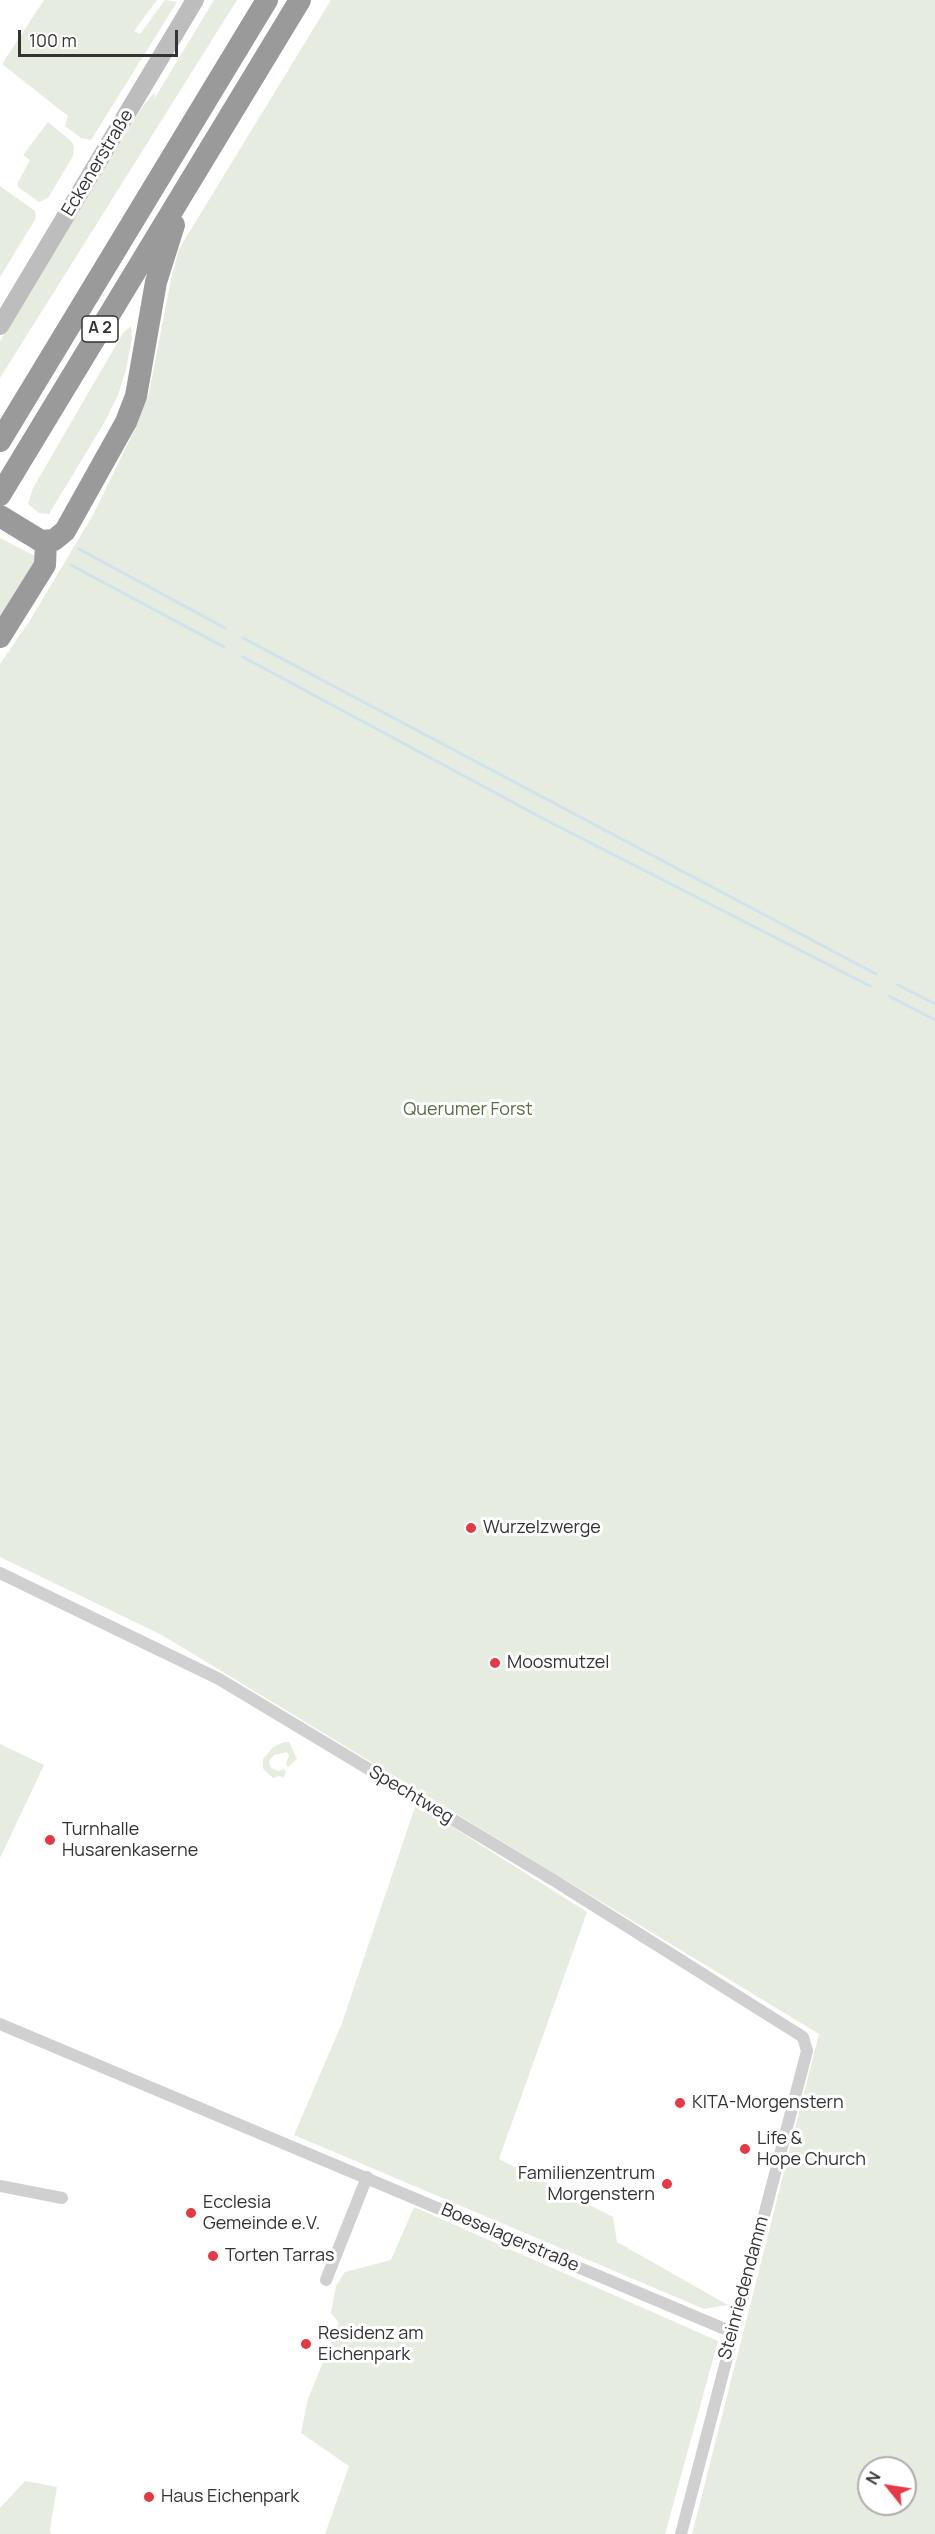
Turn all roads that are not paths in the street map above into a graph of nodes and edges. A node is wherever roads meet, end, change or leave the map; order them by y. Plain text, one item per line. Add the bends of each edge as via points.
1 (195, 0) edge
2 (267, 0) edge
3 (300, 0) edge
4 (193, 173) junction
5 (0, 326) edge
6 (0, 441) edge
7 (3, 490) edge
8 (0, 516) edge
9 (46, 541) junction
10 (0, 637) edge
11 (0, 1573) edge
12 (0, 2024) edge
13 (806, 2042) joint
14 (367, 2177) junction
15 (0, 2186) edge
16 (62, 2198) dead end
17 (326, 2280) dead end
18 (732, 2331) junction
19 (681, 2534) edge

1 - 5 main road, Eckenerstraße
2 - 6 highway, A 2
3 - 4 highway, A 2
4 - 7 highway, A 2
4 - 9 highway via 156,282 141,375 131,410 65,531
8 - 9 highway via 36,539
9 - 10 highway via 45,565
11 - 13 street, Spechtweg via 219,1679 565,1887 799,2033
12 - 14 street, Boeselagerstraße
13 - 18 street, Steinriedendamm via 807,2051
14 - 17 street
14 - 18 street, Boeselagerstraße
15 - 16 street
18 - 19 street, Steinriedendamm

